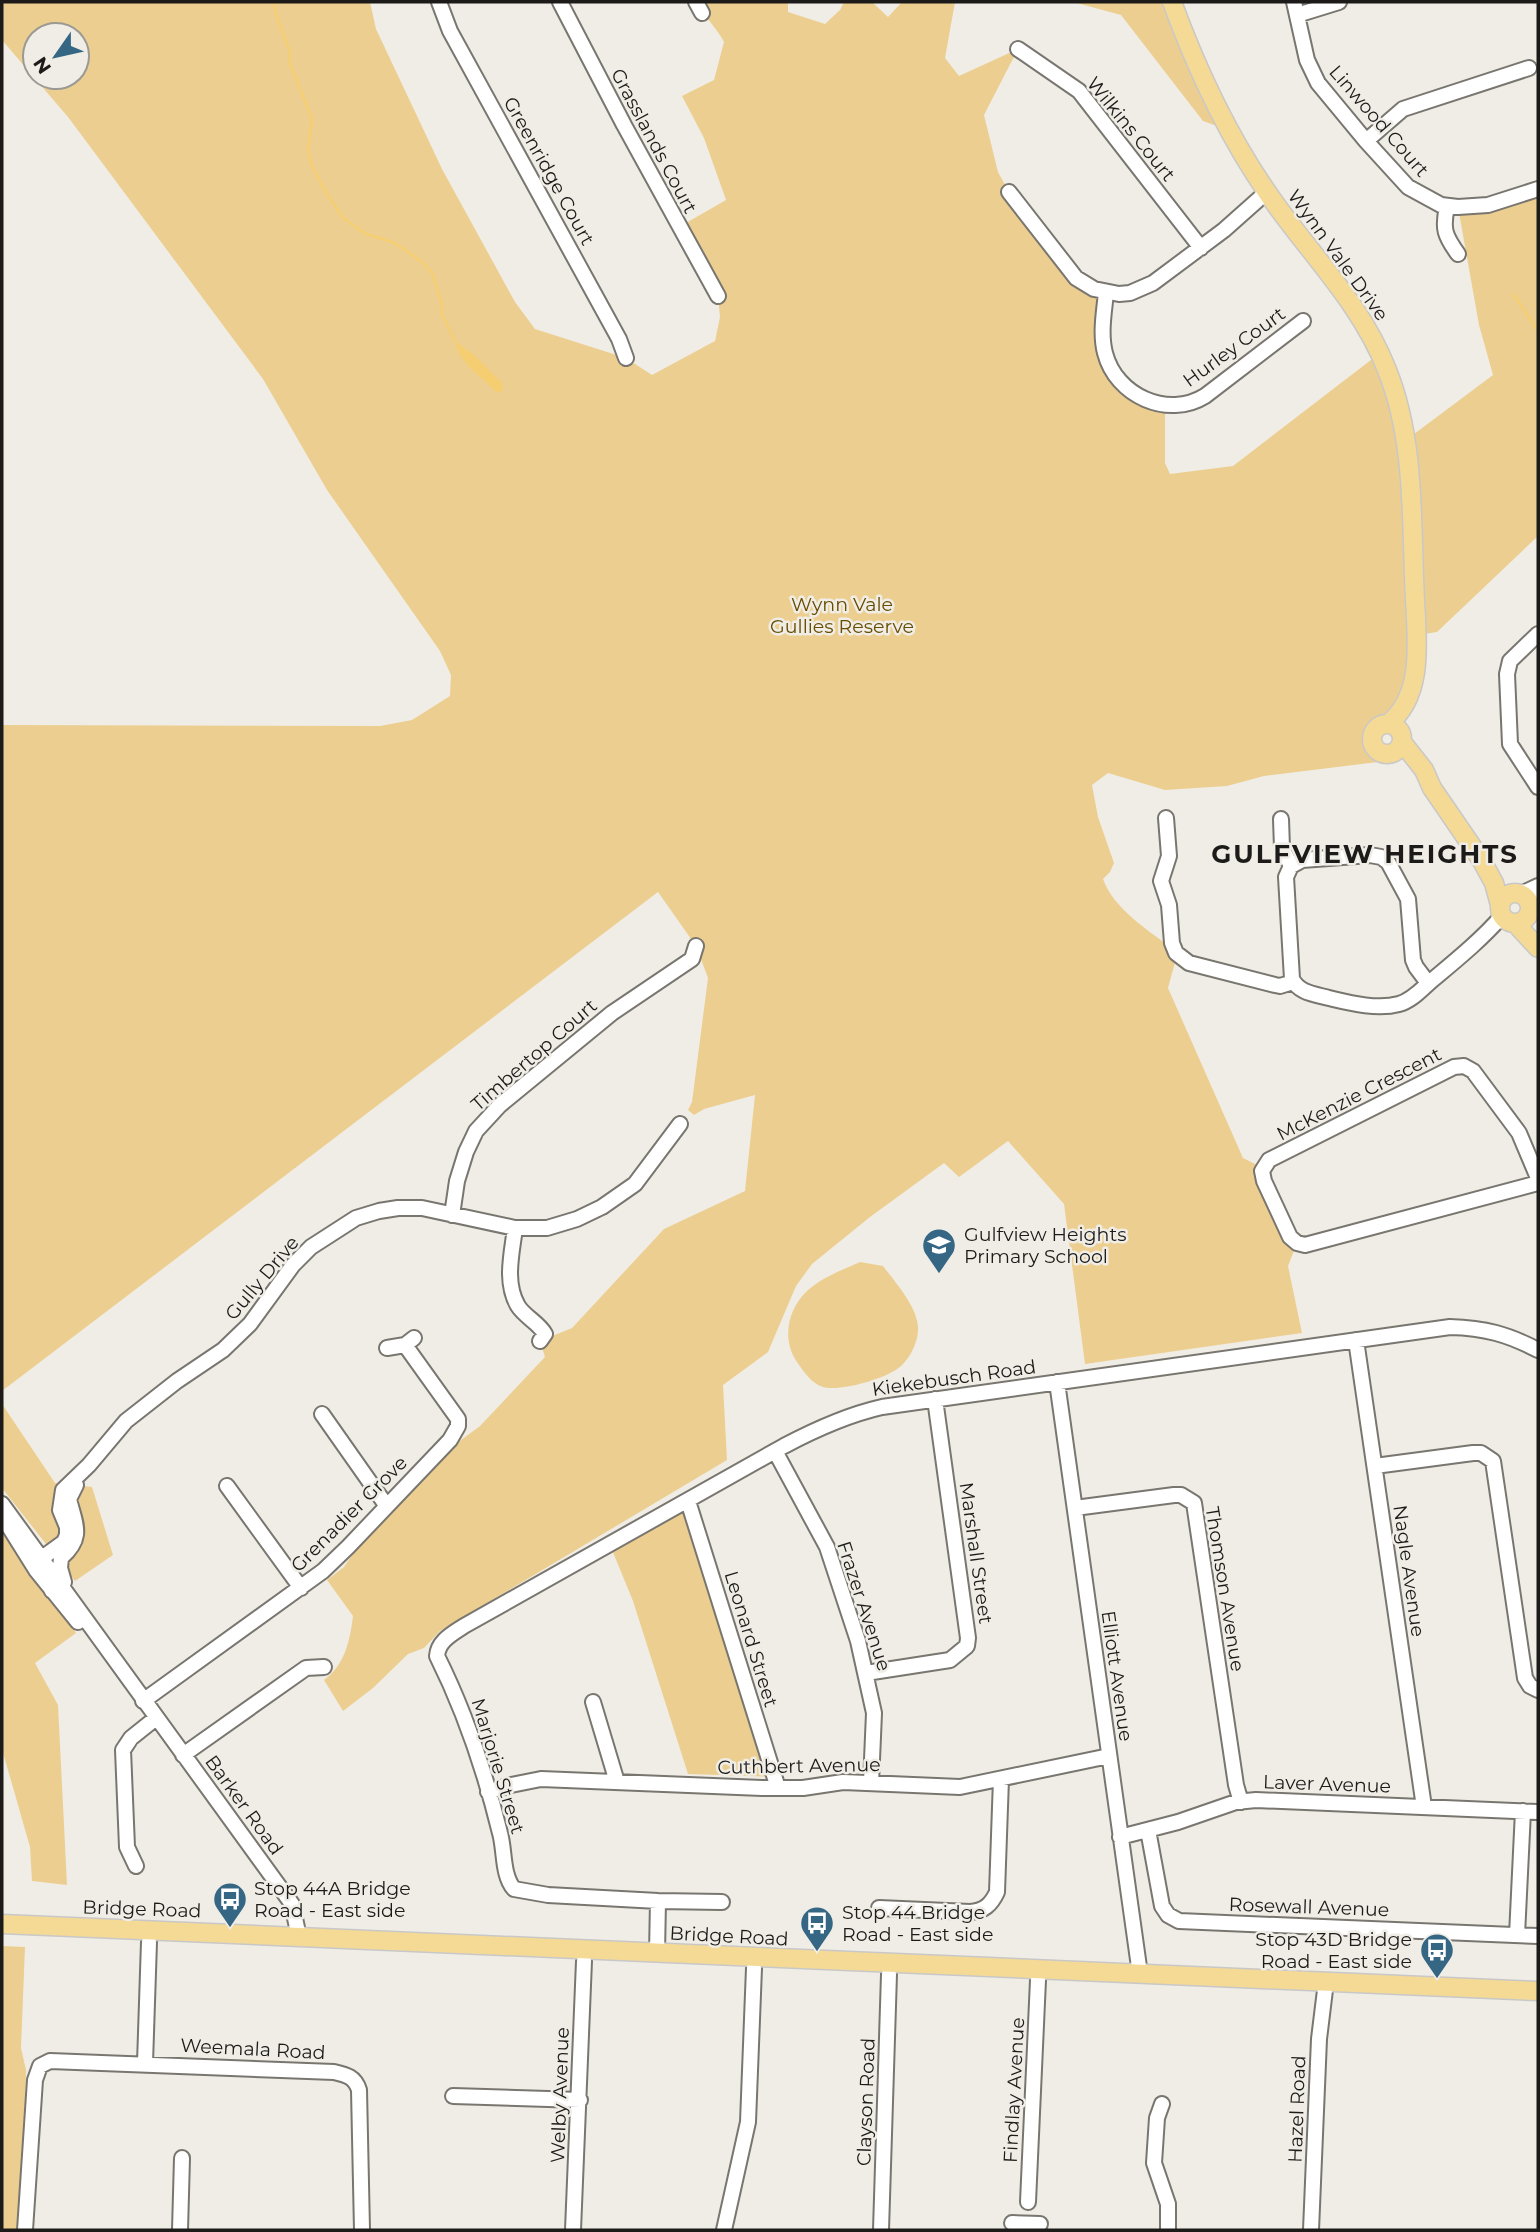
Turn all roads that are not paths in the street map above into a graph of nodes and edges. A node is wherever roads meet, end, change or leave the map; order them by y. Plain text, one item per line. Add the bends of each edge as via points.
1 (439, 2) edge
2 (560, 2) edge
3 (1172, 2) edge
4 (1339, 2) edge
5 (1295, 8) edge
6 (1018, 49) dead end
7 (1529, 68) dead end
8 (1366, 141) junction
9 (1538, 189) edge
10 (1009, 192) dead end
11 (1269, 197) junction
12 (1447, 207) junction
13 (1200, 248) junction
14 (1458, 254) dead end
15 (1106, 293) junction
16 (718, 296) dead end
17 (1303, 321) dead end
18 (626, 358) dead end
19 (1538, 634) edge
20 (1538, 787) edge
21 (1166, 818) dead end
22 (1280, 819) dead end
23 (1291, 866) junction
24 (1538, 886) edge
25 (1518, 908) edge
26 (1538, 940) edge
27 (1538, 948) edge
28 (697, 956) dead end
29 (1293, 982) junction
30 (1428, 983) junction
31 (680, 1124) dead end
32 (1538, 1180) edge
33 (452, 1216) junction
34 (515, 1228) junction
35 (1356, 1340) junction
36 (540, 1341) dead end
37 (387, 1348) dead end
38 (1538, 1350) edge
39 (1057, 1382) junction
40 (935, 1399) junction
41 (322, 1414) dead end
42 (775, 1451) junction
43 (1375, 1466) junction
44 (83, 1471) junction
45 (226, 1486) dead end
46 (688, 1501) junction
47 (2, 1504) edge
48 (386, 1505) junction
49 (1074, 1508) junction
50 (2, 1516) edge
51 (42, 1558) junction
52 (301, 1588) junction
53 (52, 1591) junction
54 (68, 1594) junction
55 (437, 1657) joint
56 (324, 1667) dead end
57 (866, 1672) junction
58 (1538, 1690) edge
59 (143, 1701) junction
60 (593, 1702) dead end
61 (156, 1718) junction
62 (183, 1755) junction
63 (1109, 1756) junction
64 (1001, 1779) junction
65 (617, 1782) junction
66 (871, 1783) junction
67 (778, 1788) junction
68 (488, 1792) junction
69 (1241, 1802) junction
70 (1424, 1807) junction
71 (1523, 1811) junction
72 (1538, 1812) edge
73 (1148, 1830) junction
74 (1120, 1837) junction
75 (136, 1866) dead end
76 (657, 1901) junction
77 (722, 1902) dead end
78 (879, 1908) dead end
79 (2, 1924) edge
80 (1517, 1935) junction
81 (2, 1936) edge
82 (150, 1936) junction
83 (1538, 1936) edge
84 (300, 1943) junction
85 (657, 1953) junction
86 (584, 1955) junction
87 (755, 1963) junction
88 (889, 1969) junction
89 (1039, 1975) junction
90 (1142, 1978) junction
91 (1324, 1986) junction
92 (1538, 1991) edge
93 (1538, 1999) edge
94 (145, 2063) junction
95 (453, 2096) dead end
96 (580, 2100) junction
97 (1162, 2104) dead end
98 (182, 2158) dead end
99 (1028, 2202) dead end
100 (25, 2230) edge
101 (180, 2230) edge
102 (362, 2230) edge
103 (573, 2230) edge
104 (724, 2230) edge
105 (881, 2230) edge
106 (1168, 2230) edge
107 (1311, 2230) edge

1 - 18 street, Greenridge Court via 450,31
2 - 16 street, Grasslands Court
3 - 11 main road, Wynn Vale Drive via 1213,102
4 - 5 street
5 - 8 street, Linwood Court via 1312,73
6 - 13 street, Wilkins Court via 1079,91
7 - 8 street via 1403,109
8 - 12 street, Linwood Court via 1408,187
9 - 12 street, Linwood Court via 1488,205
10 - 15 street via 1076,278
11 - 13 street via 1260,198
11 - 25 main road, Wynn Vale Drive via 1354,306 1377,345 1402,422 1422,687 1397,738
12 - 14 street via 1445,231
13 - 15 street via 1143,289
15 - 17 street, Hurley Court via 1102,332 1108,363 1138,396 1165,406 1196,402
19 - 20 street via 1510,661 1507,674 1510,744
21 - 29 street via 1169,856 1161,881 1177,955 1189,963 1280,986
22 - 23 street via 1282,848
23 - 29 street via 1286,877
23 - 30 street via 1302,860 1370,855 1388,862 1410,903 1413,960
24 - 25 street
25 - 26 main road, Wynn Vale Drive
25 - 27 main road, Wynn Vale Drive
25 - 30 street
28 - 33 street, Timbertop Court via 612,1013 500,1105 476,1131 466,1152
29 - 30 street via 1306,992 1354,1004 1390,1006 1405,1002
31 - 34 street, Gully Drive via 635,1184 602,1207 547,1228
32 - 32 street, McKenzie Crescent via 1519,1133 1473,1071 1459,1065 1269,1160 1262,1171 1290,1237 1305,1245
33 - 34 street, Gully Drive
33 - 44 street, Gully Drive via 422,1208 379,1211 356,1218 311,1247 250,1324 223,1350 126,1421
34 - 36 street via 511,1289 518,1306 543,1330
35 - 38 street, Kiekebusch Road via 1476,1327
35 - 39 street, Kiekebusch Road
35 - 43 street, Nagle Avenue
37 - 48 street, Grenadier Grove via 410,1341 458,1419 450,1440
39 - 40 street, Kiekebusch Road
39 - 49 street, Elliott Avenue
40 - 42 street, Kiekebusch Road via 857,1413
40 - 57 street, Marshall Street via 967,1646 950,1660
41 - 48 street
42 - 46 street, Kiekebusch Road
42 - 57 street, Frazer Avenue via 827,1547
43 - 58 street via 1473,1453 1493,1461 1525,1678
43 - 70 street, Nagle Avenue
44 - 51 street, Gully Drive via 63,1490 60,1501 67,1527 64,1542
44 - 54 street, Gully Drive via 69,1499 77,1534 61,1558
45 - 52 street
46 - 55 street, Kiekebusch Road via 464,1626 442,1642
46 - 67 street, Leonard Street
47 - 51 street, Barker Road
48 - 52 street, Grenadier Grove via 348,1547
49 - 63 street, Elliott Avenue
49 - 69 street, Thomson Avenue via 1174,1495 1194,1503
50 - 53 street, Barker Road
51 - 53 street via 39,1565
51 - 54 street, Barker Road
52 - 59 street, Grenadier Grove
53 - 59 street, Barker Road
54 - 59 street, Barker Road
55 - 68 street, Marjorie Street via 461,1707
56 - 62 street via 306,1668
57 - 66 street, Frazer Avenue via 874,1713
59 - 61 street, Barker Road
60 - 65 street
61 - 62 street, Barker Road
61 - 75 street via 123,1750 127,1847
62 - 84 street, Barker Road via 292,1904
63 - 64 street, Cuthbert Avenue
63 - 74 street, Elliott Avenue
64 - 66 street, Cuthbert Avenue via 946,1787
64 - 78 street via 996,1892 988,1906 970,1912
65 - 67 street, Cuthbert Avenue
65 - 68 street, Cuthbert Avenue via 541,1779
66 - 67 street, Cuthbert Avenue
68 - 76 street, Marjorie Street via 507,1878 514,1889
69 - 70 street, Laver Avenue
69 - 73 street, Laver Avenue
70 - 71 street, Laver Avenue
71 - 72 street, Laver Avenue
71 - 80 street
73 - 74 street, Laver Avenue
73 - 80 street, Rosewall Avenue via 1162,1906 1179,1921
74 - 90 street, Elliott Avenue
76 - 77 street
76 - 85 street
79 - 82 main road, Bridge Road
80 - 83 street, Rosewall Avenue
81 - 82 main road, Bridge Road
82 - 84 main road, Bridge Road
82 - 94 street
84 - 86 main road, Bridge Road
85 - 86 main road, Bridge Road
85 - 87 main road, Bridge Road
86 - 87 main road, Bridge Road
86 - 96 street, Welby Avenue
87 - 88 main road, Bridge Road
87 - 104 street via 748,2122
88 - 89 main road, Bridge Road
88 - 105 street, Clayson Road
89 - 90 main road, Bridge Road
89 - 99 street, Findlay Avenue
90 - 91 main road, Bridge Road
91 - 92 main road, Bridge Road
91 - 93 main road, Bridge Road
91 - 107 street, Hazel Road
94 - 100 street, Weemala Road via 50,2061 40,2066 35,2080
94 - 102 street, Weemala Road via 334,2072 356,2081
95 - 96 street
96 - 103 street, Welby Avenue
97 - 106 street via 1154,2163 1168,2204
98 - 101 street

